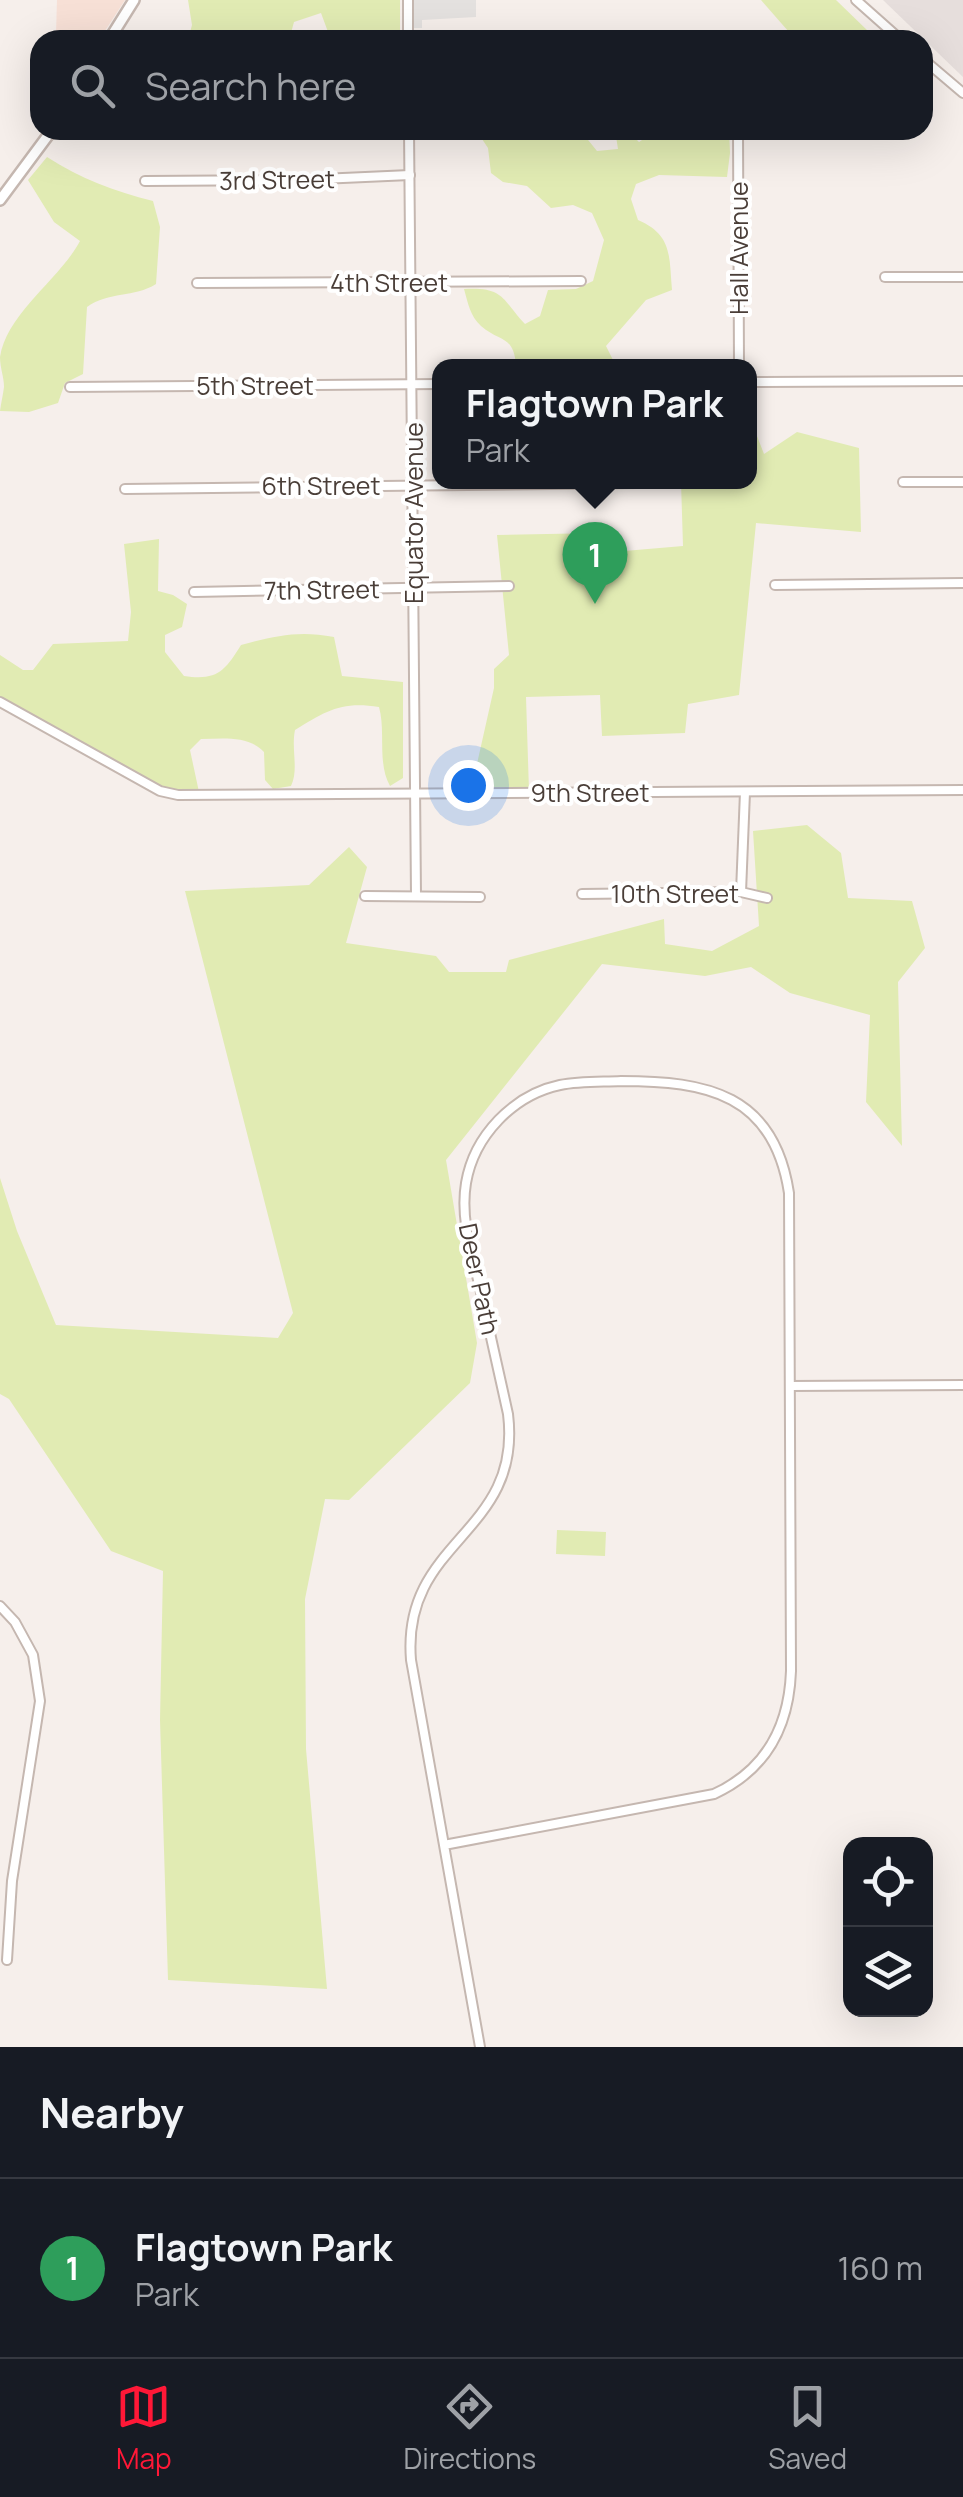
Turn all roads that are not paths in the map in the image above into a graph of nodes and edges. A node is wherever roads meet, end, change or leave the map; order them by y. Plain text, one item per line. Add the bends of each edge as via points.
1 (134, 0) edge
2 (408, 0) edge
3 (856, 0) edge
4 (115, 30) edge
5 (408, 30) edge
6 (890, 30) edge
7 (933, 68) edge
8 (963, 93) edge
9 (45, 140) edge
10 (409, 140) edge
11 (738, 140) edge
12 (410, 175) junction
13 (145, 181) dead end
14 (0, 200) edge
15 (885, 277) dead end
16 (963, 277) edge
17 (580, 281) dead end
18 (412, 283) junction
19 (197, 284) dead end
20 (739, 359) edge
21 (963, 381) edge
22 (757, 382) edge
23 (412, 384) junction
24 (432, 384) edge
25 (70, 387) dead end
26 (903, 482) dead end
27 (963, 482) edge
28 (414, 486) junction
29 (432, 486) edge
30 (126, 490) dead end
31 (963, 583) edge
32 (775, 585) dead end
33 (509, 586) dead end
34 (414, 588) junction
35 (194, 592) dead end
36 (0, 702) edge
37 (963, 790) edge
38 (744, 792) junction
39 (416, 796) junction
40 (741, 892) junction
41 (582, 894) dead end
42 (416, 895) junction
43 (365, 896) dead end
44 (480, 897) dead end
45 (767, 898) dead end
46 (963, 1385) edge
47 (790, 1386) junction
48 (0, 1606) edge
49 (444, 1845) junction
50 (0, 1880) edge
51 (12, 1881) junction
52 (7, 1960) dead end
53 (480, 2047) edge

1 - 4 street
2 - 5 street
3 - 6 street
7 - 8 street
9 - 14 street
10 - 12 street, Equator Avenue
11 - 20 street, Hall Avenue
12 - 13 street, 3rd Street
12 - 18 street, Equator Avenue
15 - 16 street
17 - 18 street, 4th Street
18 - 19 street, 4th Street
18 - 23 street, Equator Avenue
21 - 22 street
23 - 24 street, 5th Street
23 - 25 street, 5th Street
23 - 28 street, Equator Avenue
26 - 27 street
28 - 29 street, 6th Street
28 - 30 street, 6th Street
28 - 34 street, Equator Avenue
31 - 32 street
33 - 34 street, 7th Street
34 - 35 street, 7th Street
34 - 39 street, Equator Avenue
36 - 39 street, 9th Street via 178,795
37 - 38 street, 9th Street
38 - 39 street, 9th Street
38 - 40 street
39 - 42 street, Equator Avenue
40 - 41 street, 10th Street
40 - 45 street, 10th Street
42 - 43 street
42 - 44 street
46 - 47 street
47 - 49 street, Deer Path via 790,1694 768,1753 742,1778 698,1799
47 - 49 street, Deer Path via 790,1193 781,1158 752,1115 692,1084 589,1082 544,1089 494,1123 469,1169 465,1219 508,1414 507,1464 489,1506 424,1582 410,1639
48 - 51 street via 24,1637 39,1690
49 - 53 street, Deer Path
50 - 51 street
51 - 52 street

